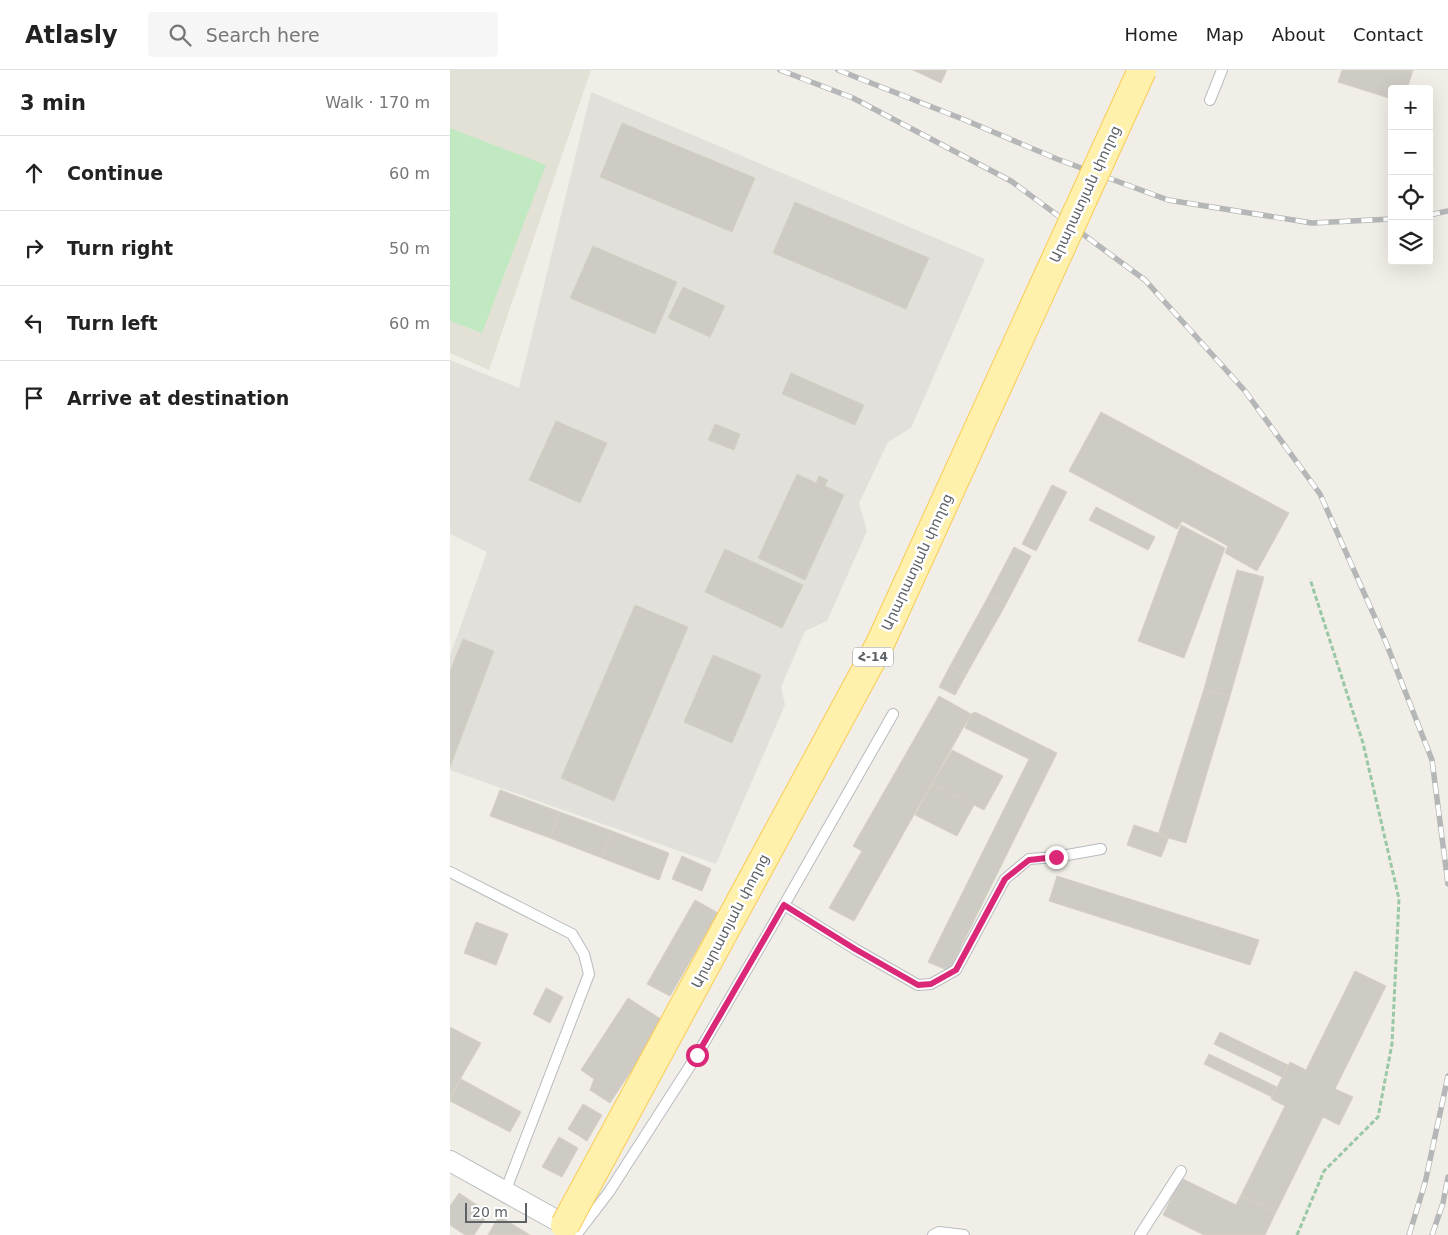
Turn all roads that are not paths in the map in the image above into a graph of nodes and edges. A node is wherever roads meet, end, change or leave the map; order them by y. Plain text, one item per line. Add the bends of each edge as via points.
1 (1142, 70) edge
2 (1222, 70) edge
3 (1210, 100) dead end
4 (893, 714) dead end
5 (1101, 849) dead end
6 (450, 872) edge
7 (784, 905) junction
8 (450, 1160) edge
9 (1181, 1171) dead end
10 (505, 1192) junction
11 (572, 1232) edge
12 (933, 1235) edge
13 (964, 1235) edge
14 (1140, 1235) edge

1 - 11 main road, Արարատյան փողոց / Հ-14, bridge via 879,646
2 - 3 lane
4 - 7 lane
5 - 7 lane via 1029,860 1005,879 956,970 931,984 918,985
6 - 10 lane via 572,934 584,954 589,974
7 - 11 lane via 692,1063 609,1192
8 - 10 street
9 - 14 lane
10 - 11 street
12 - 13 lane via 939,1232

